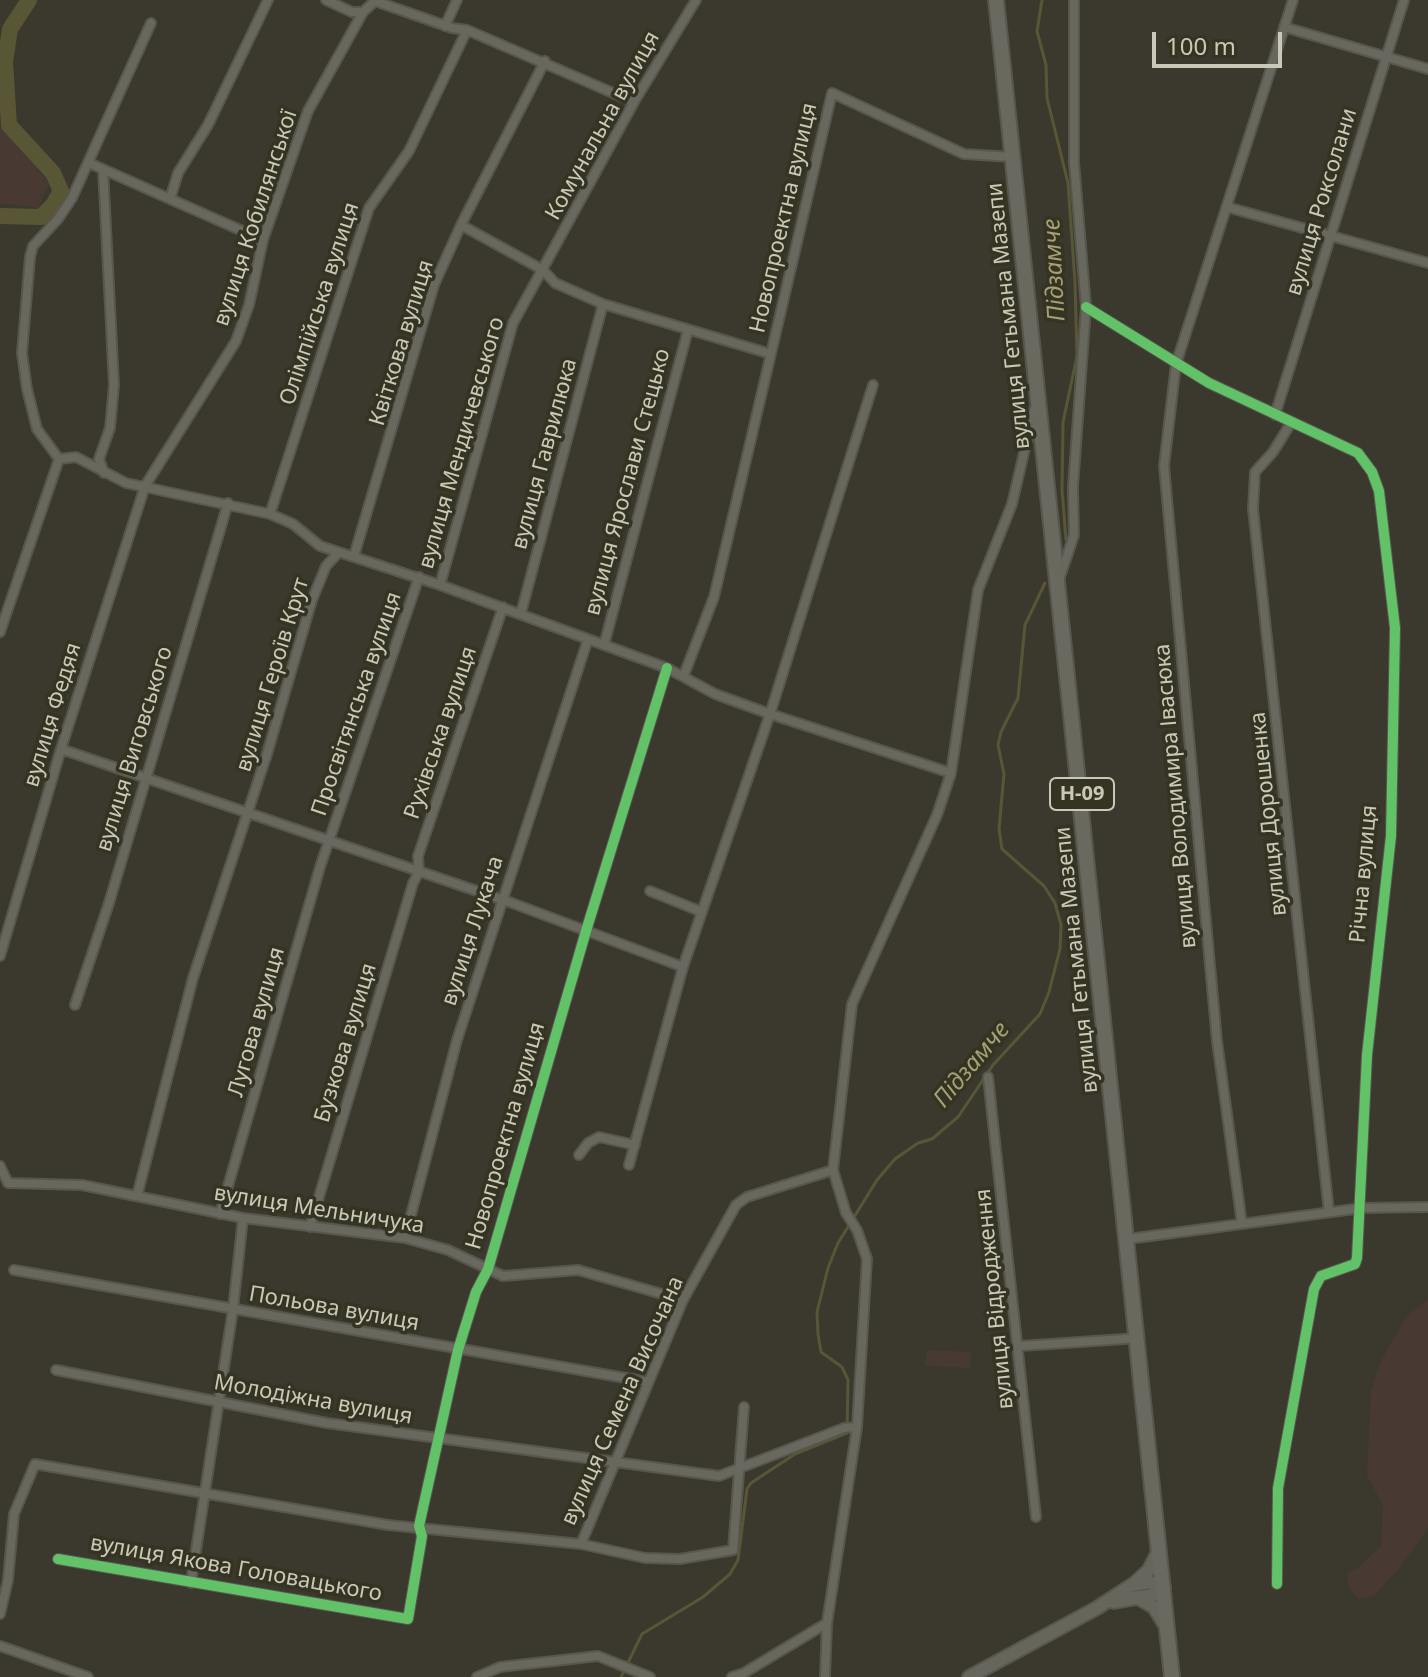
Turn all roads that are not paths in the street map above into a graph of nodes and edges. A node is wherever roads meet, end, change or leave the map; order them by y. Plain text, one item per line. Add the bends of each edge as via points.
1 (268, 0) edge
2 (326, 0) edge
3 (457, 0) edge
4 (696, 0) edge
5 (996, 0) edge
6 (1074, 0) edge
7 (1293, 0) edge
8 (1404, 0) edge
9 (376, 1) edge
10 (363, 12) junction
11 (151, 23) dead end
12 (445, 26) junction
13 (1284, 27) junction
14 (467, 30) junction
15 (1386, 57) junction
16 (545, 61) junction
17 (1428, 69) edge
18 (634, 102) junction
19 (1014, 157) junction
20 (89, 163) junction
21 (103, 169) junction
22 (170, 199) junction
23 (1227, 207) junction
24 (461, 225) junction
25 (1330, 238) junction
26 (263, 240) junction
27 (1428, 263) edge
28 (543, 270) junction
29 (603, 304) junction
30 (1086, 307) junction
31 (688, 330) junction
32 (771, 354) junction
33 (1176, 364) junction
34 (873, 385) dead end
35 (1039, 389) junction
36 (1275, 415) junction
37 (1291, 423) junction
38 (59, 459) junction
39 (104, 474) junction
40 (145, 486) junction
41 (228, 503) junction
42 (270, 514) junction
43 (339, 552) junction
44 (354, 556) junction
45 (419, 577) junction
46 (1059, 577) junction
47 (440, 585) junction
48 (503, 607) junction
49 (521, 613) junction
50 (0, 632) edge
51 (588, 639) junction
52 (604, 645) junction
53 (667, 668) junction
54 (684, 675) junction
55 (770, 714) junction
56 (61, 749) junction
57 (951, 773) junction
58 (144, 776) junction
59 (248, 814) junction
60 (329, 842) junction
61 (419, 872) junction
62 (650, 891) dead end
63 (502, 901) junction
64 (702, 912) junction
65 (586, 931) junction
66 (0, 956) edge
67 (683, 967) junction
68 (75, 1005) dead end
69 (988, 1077) dead end
70 (635, 1145) junction
71 (579, 1155) dead end
72 (629, 1165) dead end
73 (0, 1166) edge
74 (833, 1170) junction
75 (137, 1196) junction
76 (1428, 1207) edge
77 (1357, 1208) junction
78 (1329, 1212) junction
79 (220, 1214) junction
80 (243, 1218) junction
81 (1242, 1224) junction
82 (310, 1227) junction
83 (405, 1238) junction
84 (1128, 1239) junction
85 (488, 1269) junction
86 (14, 1270) dead end
87 (683, 1300) junction
88 (233, 1309) junction
89 (1139, 1338) junction
90 (1020, 1346) junction
91 (458, 1350) junction
92 (56, 1370) dead end
93 (648, 1382) junction
94 (218, 1403) junction
95 (744, 1407) dead end
96 (851, 1427) junction
97 (437, 1440) junction
98 (614, 1462) junction
99 (739, 1468) junction
100 (204, 1492) junction
101 (1036, 1517) dead end
102 (419, 1526) junction
103 (581, 1544) junction
104 (1160, 1547) junction
105 (58, 1559) dead end
106 (191, 1583) junction
107 (1277, 1584) dead end
108 (1164, 1588) junction
109 (1134, 1591) junction
110 (0, 1614) edge
111 (408, 1619) joint
112 (827, 1623) junction
113 (1169, 1634) junction
114 (0, 1646) edge
115 (746, 1676) edge
116 (88, 1677) edge
117 (477, 1677) edge
118 (650, 1677) edge
119 (732, 1677) edge
120 (825, 1677) edge
121 (969, 1677) edge
122 (1172, 1677) edge

1 - 22 street via 208,125 178,173
2 - 10 street
3 - 12 street
4 - 18 street, Комунальна вулиця
5 - 19 main road, вулиця Гетьмана Мазепи / Н-09
6 - 30 street via 1074,162
7 - 13 street, вулиця Володимира Івасюка
8 - 15 street, вулиця Роксолани
9 - 10 street, вулиця Кобилянської
9 - 12 street
10 - 26 street, вулиця Кобилянської via 308,111
11 - 20 street
12 - 14 street
13 - 15 street
13 - 23 street, вулиця Володимира Івасюка
14 - 16 street
14 - 42 street, Олімпійська вулиця via 416,140 369,208
15 - 17 street
15 - 25 street, вулиця Роксолани
16 - 18 street
16 - 24 street, Квіткова вулиця
18 - 28 street, Комунальна вулиця
19 - 32 street, Новопроектна вулиця via 964,154 832,93
19 - 35 main road, вулиця Гетьмана Мазепи / Н-09
20 - 21 street
20 - 38 street via 72,198 30,257 22,353 27,389 37,429
21 - 22 street
21 - 39 street via 114,385 110,428 99,459
22 - 26 street
23 - 25 street
23 - 33 street, вулиця Володимира Івасюка
24 - 28 street, Новопроектна вулиця
24 - 44 street, Квіткова вулиця via 434,285
25 - 27 street
25 - 36 street, вулиця Роксолани
26 - 40 street, вулиця Кобилянської via 236,341
28 - 29 street, Новопроектна вулиця via 555,283
28 - 47 street, вулиця Мендичевського via 506,343
29 - 31 street, Новопроектна вулиця
29 - 49 street, вулиця Гаврилюка
30 - 33 street, Річна вулиця
30 - 46 street via 1074,535
31 - 32 street, Новопроектна вулиця
31 - 52 street, вулиця Ярослави Стецько
32 - 54 street, Новопроектна вулиця via 714,597
33 - 36 street, Річна вулиця
33 - 81 street, вулиця Володимира Івасюка via 1164,466 1217,1041
34 - 55 street
35 - 46 main road, вулиця Гетьмана Мазепи / Н-09
35 - 57 street via 1012,504 978,590
36 - 37 street, Річна вулиця
37 - 77 street, Річна вулиця via 1358,453 1372,472 1379,491 1395,628 1391,836
37 - 78 street, вулиця Дорошенка via 1255,472 1253,509
38 - 39 street via 76,457
38 - 50 street
39 - 40 street
40 - 41 street
40 - 56 street, вулиця Федяя
41 - 42 street
41 - 58 street, вулиця Виговського
42 - 43 street
43 - 44 street
43 - 59 street, вулиця Героїв Крут via 326,566 312,600
44 - 45 street
45 - 47 street
45 - 60 street, Просвітянська вулиця
46 - 84 main road, вулиця Гетьмана Мазепи / Н-09
47 - 48 street
48 - 49 street
48 - 61 street, Рухівська вулиця via 418,856
49 - 51 street
51 - 52 street
51 - 63 street, вулиця Лукача
52 - 53 street
53 - 54 street
53 - 65 street, Новопроектна вулиця
54 - 55 street via 715,694
55 - 57 street
55 - 64 street
56 - 58 street
56 - 66 street, вулиця Федяя
57 - 74 street via 852,1004
58 - 59 street
58 - 68 street, вулиця Виговського
59 - 60 street
59 - 75 street, вулиця Героїв Крут via 183,1013
60 - 61 street
60 - 79 street, Лугова вулиця
61 - 63 street
61 - 82 street, Бузкова вулиця
62 - 64 street
63 - 65 street
63 - 83 street, вулиця Лукача via 457,1040
64 - 67 street
65 - 67 street
65 - 85 street, Новопроектна вулиця
67 - 70 street
69 - 90 street, вулиця Відродження
70 - 71 street via 599,1137
70 - 72 street
73 - 75 street, вулиця Мельничука via 8,1183 82,1185
74 - 87 street, вулиця Семена Височана via 736,1205
74 - 96 street via 867,1259
75 - 79 street, вулиця Мельничука
76 - 77 street
77 - 78 street
77 - 107 street, Річна вулиця via 1355,1264 1321,1276 1314,1289 1278,1488
78 - 81 street
79 - 80 street, вулиця Мельничука
80 - 82 street, вулиця Мельничука
80 - 88 street
81 - 84 street
82 - 83 street, вулиця Мельничука
83 - 85 street, вулиця Мельничука
84 - 89 main road, вулиця Гетьмана Мазепи / Н-09
85 - 87 street, вулиця Мельничука via 517,1277 578,1270
85 - 91 street, Новопроектна вулиця
86 - 88 street, Польова вулиця
87 - 93 street, вулиця Семена Височана
88 - 91 street, Польова вулиця
88 - 94 street
89 - 90 street
89 - 104 main road, вулиця Гетьмана Мазепи / Н-09
90 - 101 street, вулиця Відродження
91 - 93 street, Польова вулиця
91 - 97 street, Новопроектна вулиця
92 - 94 street, Молодіжна вулиця
93 - 98 street, вулиця Семена Височана
94 - 97 street, Молодіжна вулиця
94 - 100 street
95 - 99 street
96 - 99 street, Молодіжна вулиця
96 - 112 street
97 - 98 street, Молодіжна вулиця
97 - 102 street, Новопроектна вулиця
98 - 99 street, Молодіжна вулиця via 719,1476
98 - 103 street, вулиця Семена Височана
99 - 103 street via 733,1550 680,1559 645,1558
100 - 102 street, вулиця Семена Височана
100 - 106 street
100 - 110 street, вулиця Семена Височана via 35,1464 14,1514
102 - 103 street, вулиця Семена Височана
102 - 111 street, Новопроектна вулиця via 422,1536
104 - 108 main road, вулиця Гетьмана Мазепи / Н-09
104 - 109 main road
105 - 106 street, вулиця Якова Головацького
106 - 111 street, вулиця Якова Головацького
108 - 109 main road
108 - 113 main road, вулиця Гетьмана Мазепи / Н-09
109 - 113 main road via 1157,1610
109 - 121 main road
112 - 115 street
112 - 120 street
113 - 122 main road, вулиця Гетьмана Мазепи / Н-09
114 - 116 street
115 - 119 street
117 - 118 street via 500,1667 598,1656

